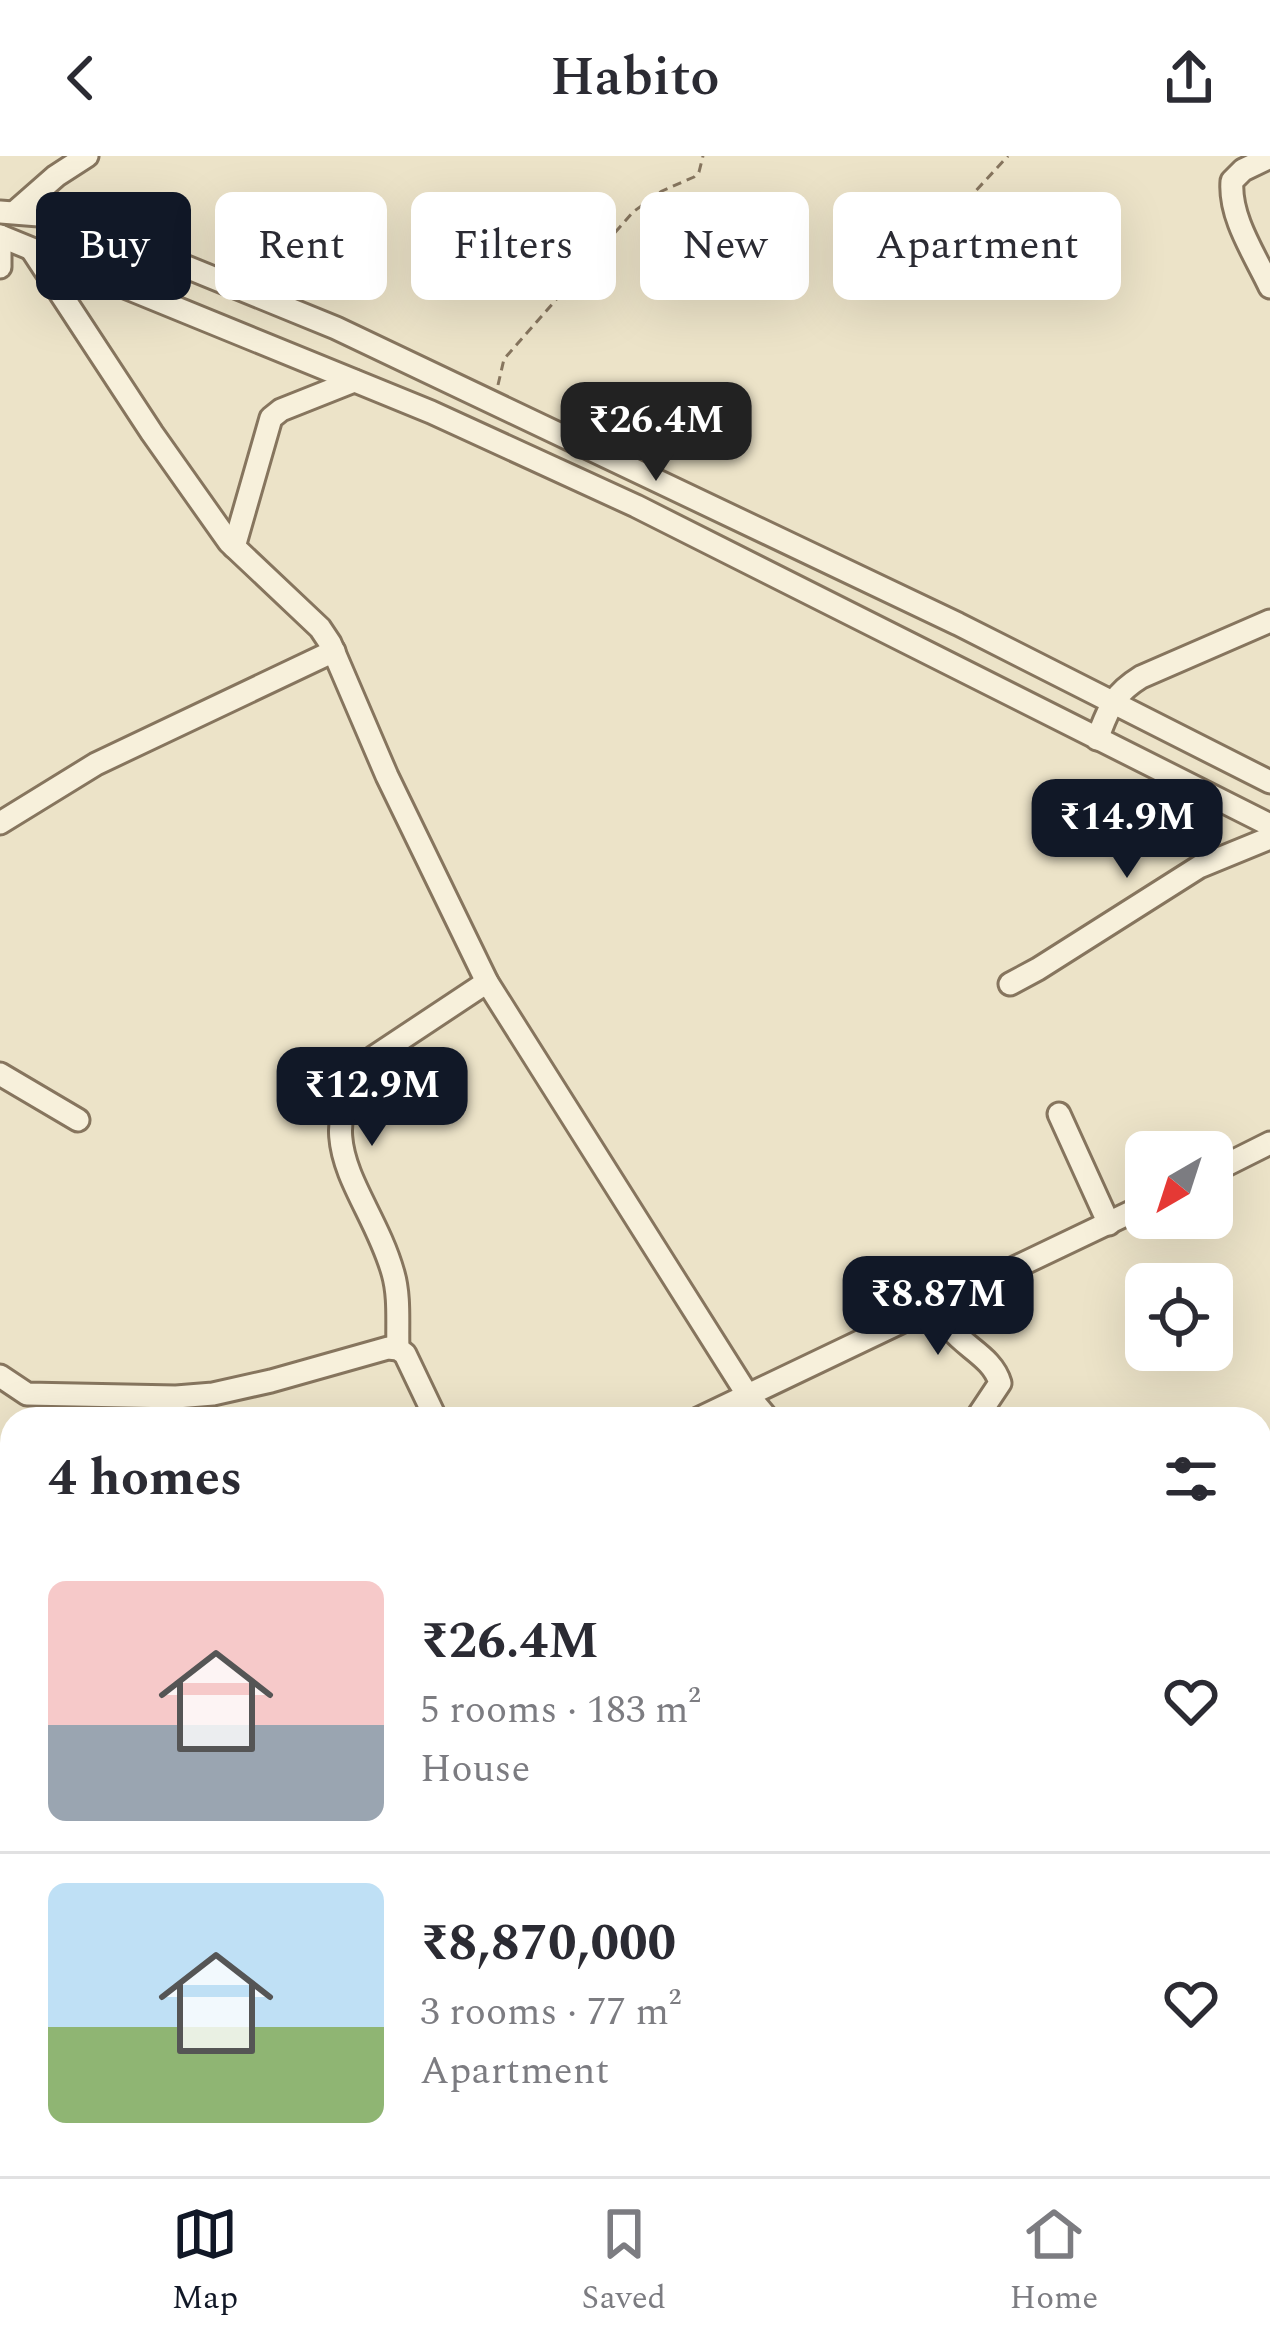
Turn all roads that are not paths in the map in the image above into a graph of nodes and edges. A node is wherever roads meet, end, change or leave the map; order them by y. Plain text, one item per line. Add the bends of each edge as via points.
1 (87, 156) edge
2 (1270, 157) edge
3 (8, 212) edge
4 (0, 236) edge
5 (32, 249) junction
6 (0, 268) edge
7 (1270, 287) edge
8 (354, 381) junction
9 (461, 387) junction
10 (446, 419) junction
11 (234, 547) junction
12 (820, 558) junction
13 (808, 592) junction
14 (1270, 622) edge
15 (334, 651) junction
16 (1112, 702) junction
17 (1097, 739) junction
18 (1270, 782) edge
19 (0, 824) edge
20 (1270, 825) edge
21 (1270, 838) edge
22 (487, 982) junction
23 (1010, 983) dead end
24 (0, 1074) edge
25 (1059, 1114) dead end
26 (77, 1120) dead end
27 (1270, 1143) edge
28 (1233, 1162) edge
29 (1125, 1216) edge
30 (1109, 1224) junction
31 (949, 1299) junction
32 (398, 1349) junction
33 (0, 1376) edge
34 (747, 1394) junction
35 (430, 1407) edge
36 (722, 1407) edge
37 (758, 1407) edge
38 (984, 1407) edge

1 - 3 street
2 - 7 street via 1243,170 1231,195
3 - 9 street via 64,217
4 - 5 street
4 - 6 street
5 - 8 street
5 - 11 street
8 - 10 street
8 - 11 street via 272,418
9 - 10 street
9 - 12 street
10 - 13 street
11 - 15 street
12 - 13 street
12 - 16 street
13 - 17 street
14 - 16 street via 1141,677
15 - 19 street via 96,764
15 - 22 street
16 - 17 street
16 - 18 street
17 - 20 street
21 - 23 street via 1199,867
22 - 32 street via 374,1057 344,1104 344,1156 397,1286
22 - 34 street
24 - 26 street
25 - 30 street
27 - 28 street
29 - 30 street
30 - 31 street
31 - 34 street
31 - 38 street via 950,1329 998,1374
32 - 33 street via 176,1397 27,1394
32 - 35 street
34 - 36 street
34 - 37 street

